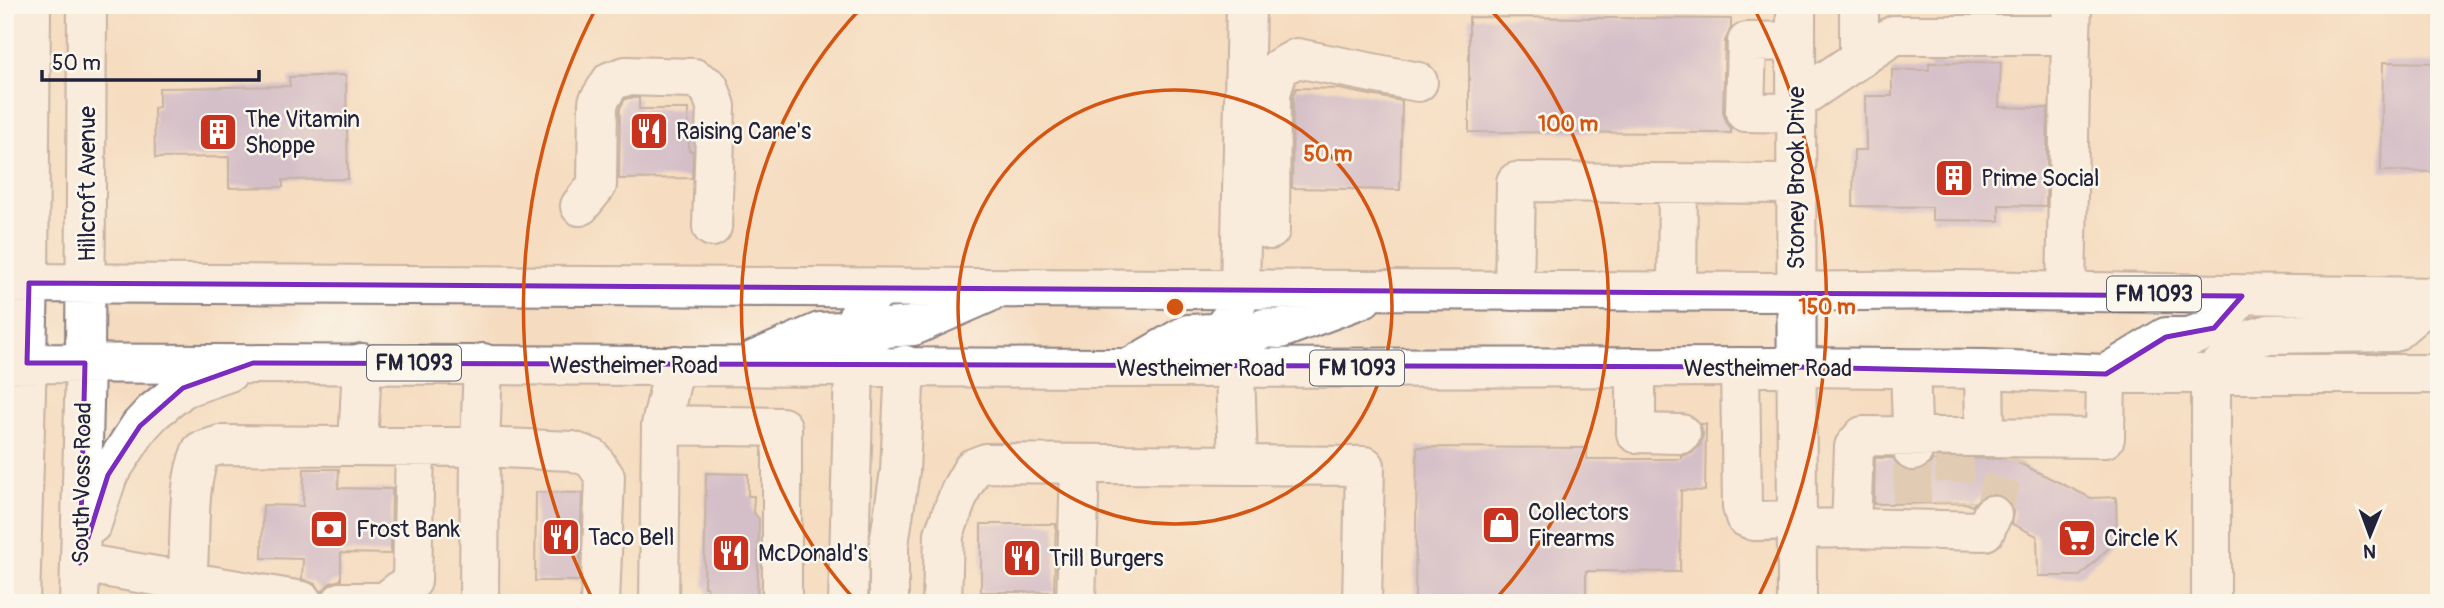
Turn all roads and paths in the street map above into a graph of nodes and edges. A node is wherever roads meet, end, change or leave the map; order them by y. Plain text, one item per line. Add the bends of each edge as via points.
1 (31, 5) edge
2 (88, 5) edge
3 (1245, 5) edge
4 (1859, 5) edge
5 (2071, 20) edge
6 (1796, 23) edge
7 (1245, 52) junction
8 (1297, 58) junction
9 (1859, 60) junction
10 (1418, 82) dead end
11 (1796, 107) junction
12 (1678, 183) junction
13 (1797, 184) junction
14 (580, 206) dead end
15 (712, 227) dead end
16 (1270, 230) dead end
17 (17, 283) edge
18 (86, 283) junction
19 (877, 287) junction
20 (999, 288) junction
21 (1240, 289) junction
22 (1385, 290) junction
23 (1514, 291) junction
24 (1677, 291) junction
25 (1797, 292) junction
26 (2066, 292) junction
27 (2242, 296) junction
28 (2437, 297) edge
29 (16, 363) edge
30 (85, 363) junction
31 (253, 363) junction
32 (362, 363) junction
33 (483, 363) junction
34 (675, 365) junction
35 (743, 366) junction
36 (854, 366) junction
37 (905, 366) junction
38 (1636, 367) junction
39 (1740, 367) junction
40 (1797, 367) junction
41 (1129, 368) junction
42 (1235, 368) junction
43 (1910, 369) junction
44 (1984, 369) junction
45 (2211, 373) junction
46 (2106, 374) junction
47 (2439, 374) edge
48 (661, 425) junction
49 (765, 428) junction
50 (1709, 434) junction
51 (1984, 443) junction
52 (1912, 444) junction
53 (358, 446) junction
54 (415, 447) junction
55 (480, 447) junction
56 (1080, 465) junction
57 (1238, 465) junction
58 (1992, 515) dead end
59 (1797, 525) junction
60 (1851, 528) junction
61 (80, 563) junction
62 (186, 592) edge
63 (302, 601) edge
64 (341, 602) edge
65 (20, 603) edge
66 (79, 603) edge
67 (480, 603) edge
68 (600, 603) edge
69 (659, 603) edge
70 (769, 603) edge
71 (782, 603) edge
72 (848, 603) edge
73 (888, 603) edge
74 (942, 603) edge
75 (1076, 603) edge
76 (1362, 603) edge
77 (1797, 603) edge
78 (2211, 603) edge

1 - 17 main road
2 - 18 main road, Hillcroft Avenue
3 - 7 main road
4 - 9 main road
5 - 9 main road via 1894,34
5 - 26 main road
6 - 11 main road, Stoney Brook Drive
6 - 11 main road via 1747,42 1745,112
7 - 8 main road
7 - 21 main road
8 - 10 main road
8 - 16 main road via 1279,68 1271,93
9 - 11 main road
11 - 13 main road, Stoney Brook Drive
12 - 13 main road
12 - 23 main road via 1516,182
12 - 24 main road
13 - 25 main road, Stoney Brook Drive
14 - 15 main road via 597,185 598,102 611,82 626,76 694,78 709,87 716,106
17 - 18 main road, FM 1093
17 - 29 main road
18 - 19 main road, FM 1093
18 - 30 main road, Hillcroft Avenue
19 - 20 main road, FM 1093
19 - 35 main road via 851,327 820,332
20 - 21 main road, FM 1093
20 - 36 main road via 913,326 885,328 873,334 861,346
21 - 22 main road, FM 1093
21 - 41 main road via 1234,314 1222,329 1188,334
22 - 23 main road, FM 1093
22 - 42 main road via 1280,329 1264,328 1252,334
23 - 24 main road, FM 1093
24 - 25 main road, FM 1093
25 - 26 main road, FM 1093
25 - 40 main road, Stoney Brook Drive
26 - 27 main road, FM 1093
27 - 28 main road, FM 1093
27 - 46 main road via 2214,328 2189,337 2166,337
28 - 45 main road via 2394,332 2269,334 2255,338
29 - 30 main road, Westheimer Road / FM 1093
29 - 65 main road
30 - 31 main road, Westheimer Road / FM 1093
30 - 61 main road, South Voss Road
31 - 32 main road, Westheimer Road / FM 1093
31 - 61 main road via 183,388 140,426 108,475
32 - 33 main road, Westheimer Road / FM 1093
32 - 53 main road
33 - 34 main road, Westheimer Road / FM 1093
33 - 55 main road
34 - 35 main road, Westheimer Road / FM 1093
34 - 48 main road
35 - 36 main road, Westheimer Road / FM 1093
36 - 37 main road, Westheimer Road / FM 1093
36 - 72 main road
37 - 41 main road, Westheimer Road / FM 1093
37 - 73 main road
38 - 39 main road, Westheimer Road / FM 1093
38 - 42 main road, Westheimer Road / FM 1093
38 - 50 main road via 1636,433
39 - 40 main road, Westheimer Road / FM 1093
39 - 50 main road
40 - 43 main road, Westheimer Road / FM 1093
40 - 59 main road, Stoney Brook Drive
41 - 42 main road, Westheimer Road / FM 1093
42 - 57 main road
43 - 44 main road, Westheimer Road / FM 1093
43 - 52 main road
44 - 46 main road, Westheimer Road / FM 1093
44 - 51 main road
45 - 46 main road, Westheimer Road / FM 1093
45 - 47 main road, Westheimer Road / FM 1093
45 - 78 main road
46 - 51 main road via 2105,438
48 - 49 main road
48 - 69 main road
49 - 70 main road via 773,455 773,592
49 - 71 main road via 782,427
50 - 59 main road via 1745,517
51 - 52 main road
52 - 60 main road via 1863,436 1854,447
53 - 54 main road
53 - 62 main road via 220,444 201,451 193,470
54 - 55 main road
54 - 64 main road via 412,581 384,602
55 - 67 main road
55 - 68 main road via 572,451 592,458 605,477
56 - 57 main road
56 - 74 main road via 986,463 973,468 943,534
56 - 75 main road
57 - 76 main road via 1365,466
58 - 60 main road via 1985,531 1954,517 1911,517
59 - 60 main road
59 - 77 main road, Stoney Brook Drive
61 - 62 main road
61 - 66 main road, South Voss Road
62 - 63 main road

